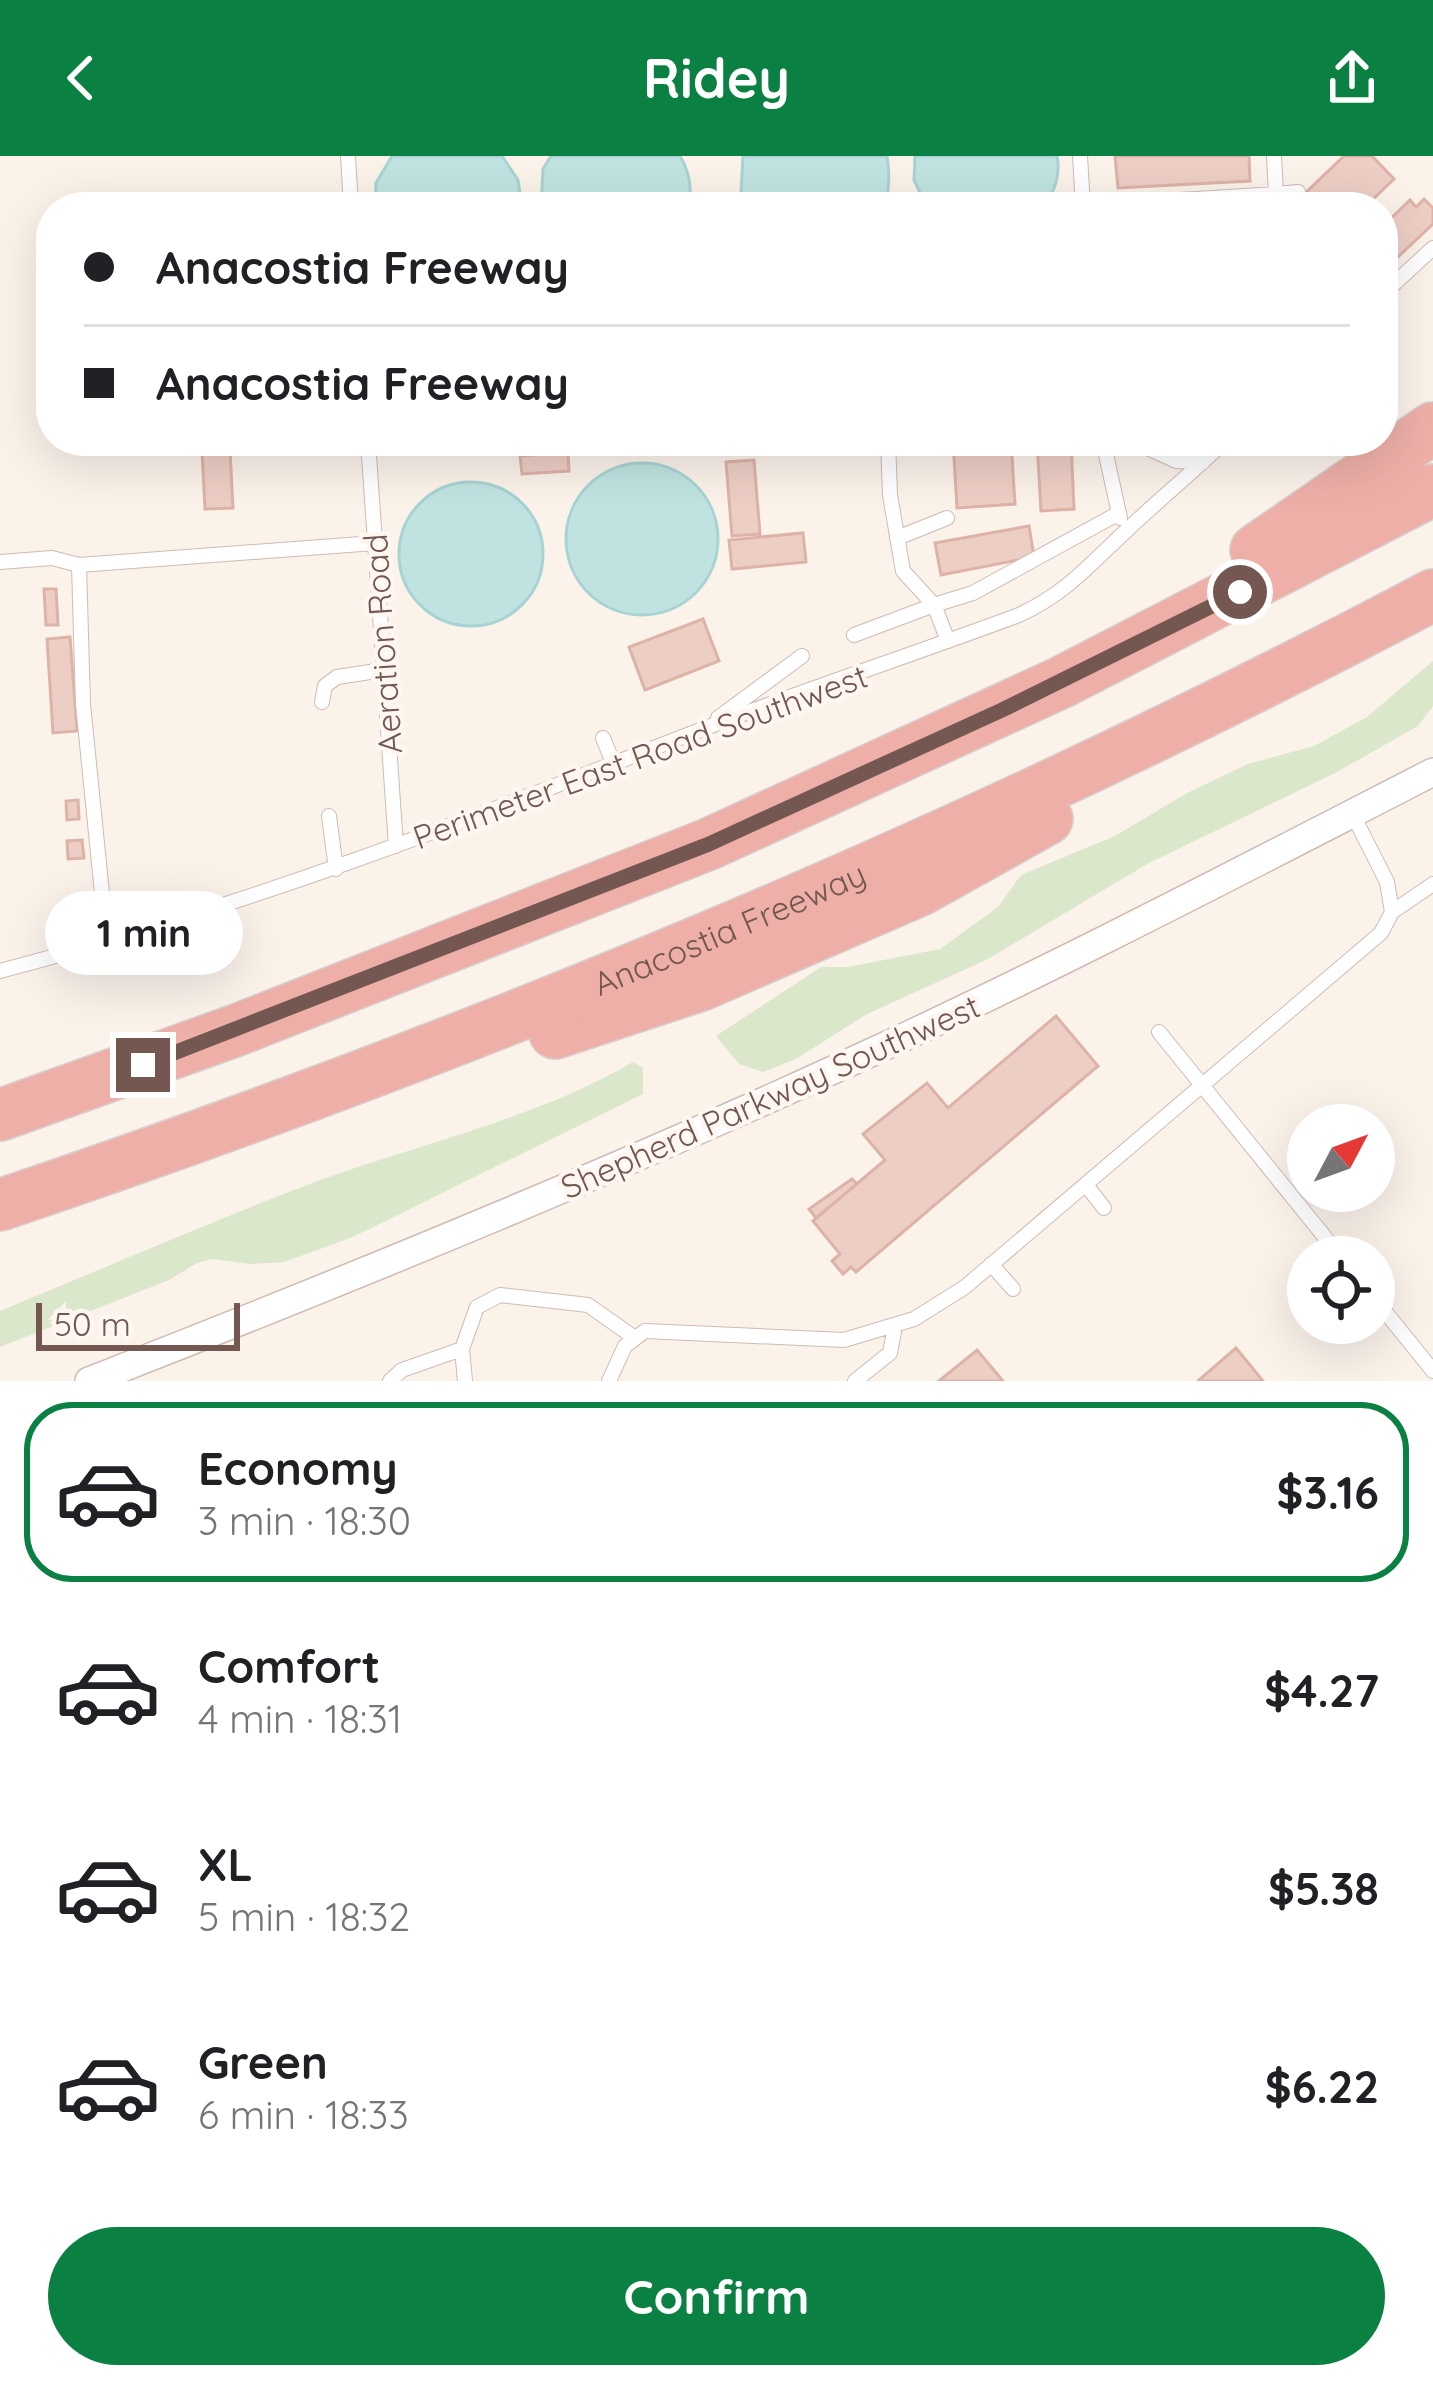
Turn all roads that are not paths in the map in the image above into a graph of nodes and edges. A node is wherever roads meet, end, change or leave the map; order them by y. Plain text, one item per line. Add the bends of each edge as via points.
1 (348, 156) edge
2 (1080, 156) edge
3 (1274, 156) edge
4 (350, 192) edge
5 (1082, 192) edge
6 (1276, 192) edge
7 (1433, 248) edge
8 (1398, 280) edge
9 (1433, 428) edge
10 (1398, 452) edge
11 (369, 456) edge
12 (889, 456) edge
13 (1106, 456) edge
14 (1165, 456) edge
15 (1210, 456) edge
16 (1393, 456) edge
17 (1203, 462) junction
18 (1433, 490) edge
19 (1119, 513) junction
20 (947, 518) dead end
21 (1124, 532) junction
22 (897, 538) junction
23 (375, 543) junction
24 (0, 562) edge
25 (79, 565) junction
26 (1433, 595) edge
27 (934, 605) junction
28 (854, 635) dead end
29 (948, 641) junction
30 (802, 656) dead end
31 (403, 660) dead end
32 (383, 666) junction
33 (322, 702) dead end
34 (705, 729) junction
35 (603, 738) dead end
36 (614, 766) junction
37 (1433, 772) edge
38 (1352, 813) junction
39 (329, 816) dead end
40 (395, 847) junction
41 (337, 869) junction
42 (1433, 884) edge
43 (1392, 912) junction
44 (514, 920) junction
45 (107, 943) junction
46 (0, 971) edge
47 (1159, 1032) dead end
48 (1203, 1085) junction
49 (0, 1115) edge
50 (1086, 1185) junction
51 (0, 1204) edge
52 (1104, 1208) dead end
53 (1324, 1236) edge
54 (991, 1264) junction
55 (1013, 1289) dead end
56 (1395, 1324) edge
57 (895, 1327) junction
58 (635, 1338) junction
59 (462, 1349) junction
60 (1433, 1371) edge
61 (89, 1381) edge
62 (390, 1381) edge
63 (465, 1381) edge
64 (609, 1381) edge
65 (855, 1381) edge

1 - 4 lane
2 - 5 lane
3 - 6 lane
7 - 8 lane
9 - 10 highway
11 - 23 lane, Aeration Road
12 - 22 lane
13 - 19 lane
14 - 17 lane
15 - 17 lane, Perimeter East Road Southwest
16 - 44 highway via 1146,614
17 - 21 lane, Perimeter East Road Southwest
18 - 44 highway via 918,750
19 - 21 lane
19 - 27 lane via 973,593
20 - 22 lane
21 - 29 lane, Perimeter East Road Southwest via 1051,600
22 - 27 lane via 903,572
23 - 25 lane
23 - 32 lane, Aeration Road
24 - 25 lane
25 - 45 lane via 83,704
26 - 51 highway via 1312,657 1178,755 933,884 700,985 328,1119 119,1165
27 - 28 lane
27 - 29 lane
29 - 34 lane, Perimeter East Road Southwest
30 - 34 lane
31 - 32 lane
32 - 33 lane via 337,677
32 - 40 lane, Aeration Road
34 - 36 lane, Perimeter East Road Southwest
35 - 36 lane
36 - 40 lane, Perimeter East Road Southwest
37 - 38 street, Shepherd Parkway Southwest
38 - 43 lane via 1387,882
38 - 61 street, Shepherd Parkway Southwest via 998,993 681,1138
39 - 41 lane
40 - 41 lane, Perimeter East Road Southwest
41 - 45 lane, Perimeter East Road Southwest
42 - 43 lane
43 - 48 lane via 1382,933
44 - 49 highway
45 - 46 lane, Perimeter East Road Southwest
47 - 48 lane
48 - 50 lane
48 - 53 lane
50 - 52 lane
50 - 54 lane
54 - 55 lane
54 - 57 lane
56 - 60 lane
57 - 58 lane via 844,1340 645,1331
57 - 65 lane via 890,1353
58 - 59 lane via 588,1305 500,1295 477,1307
58 - 64 lane
59 - 62 lane
59 - 63 lane

